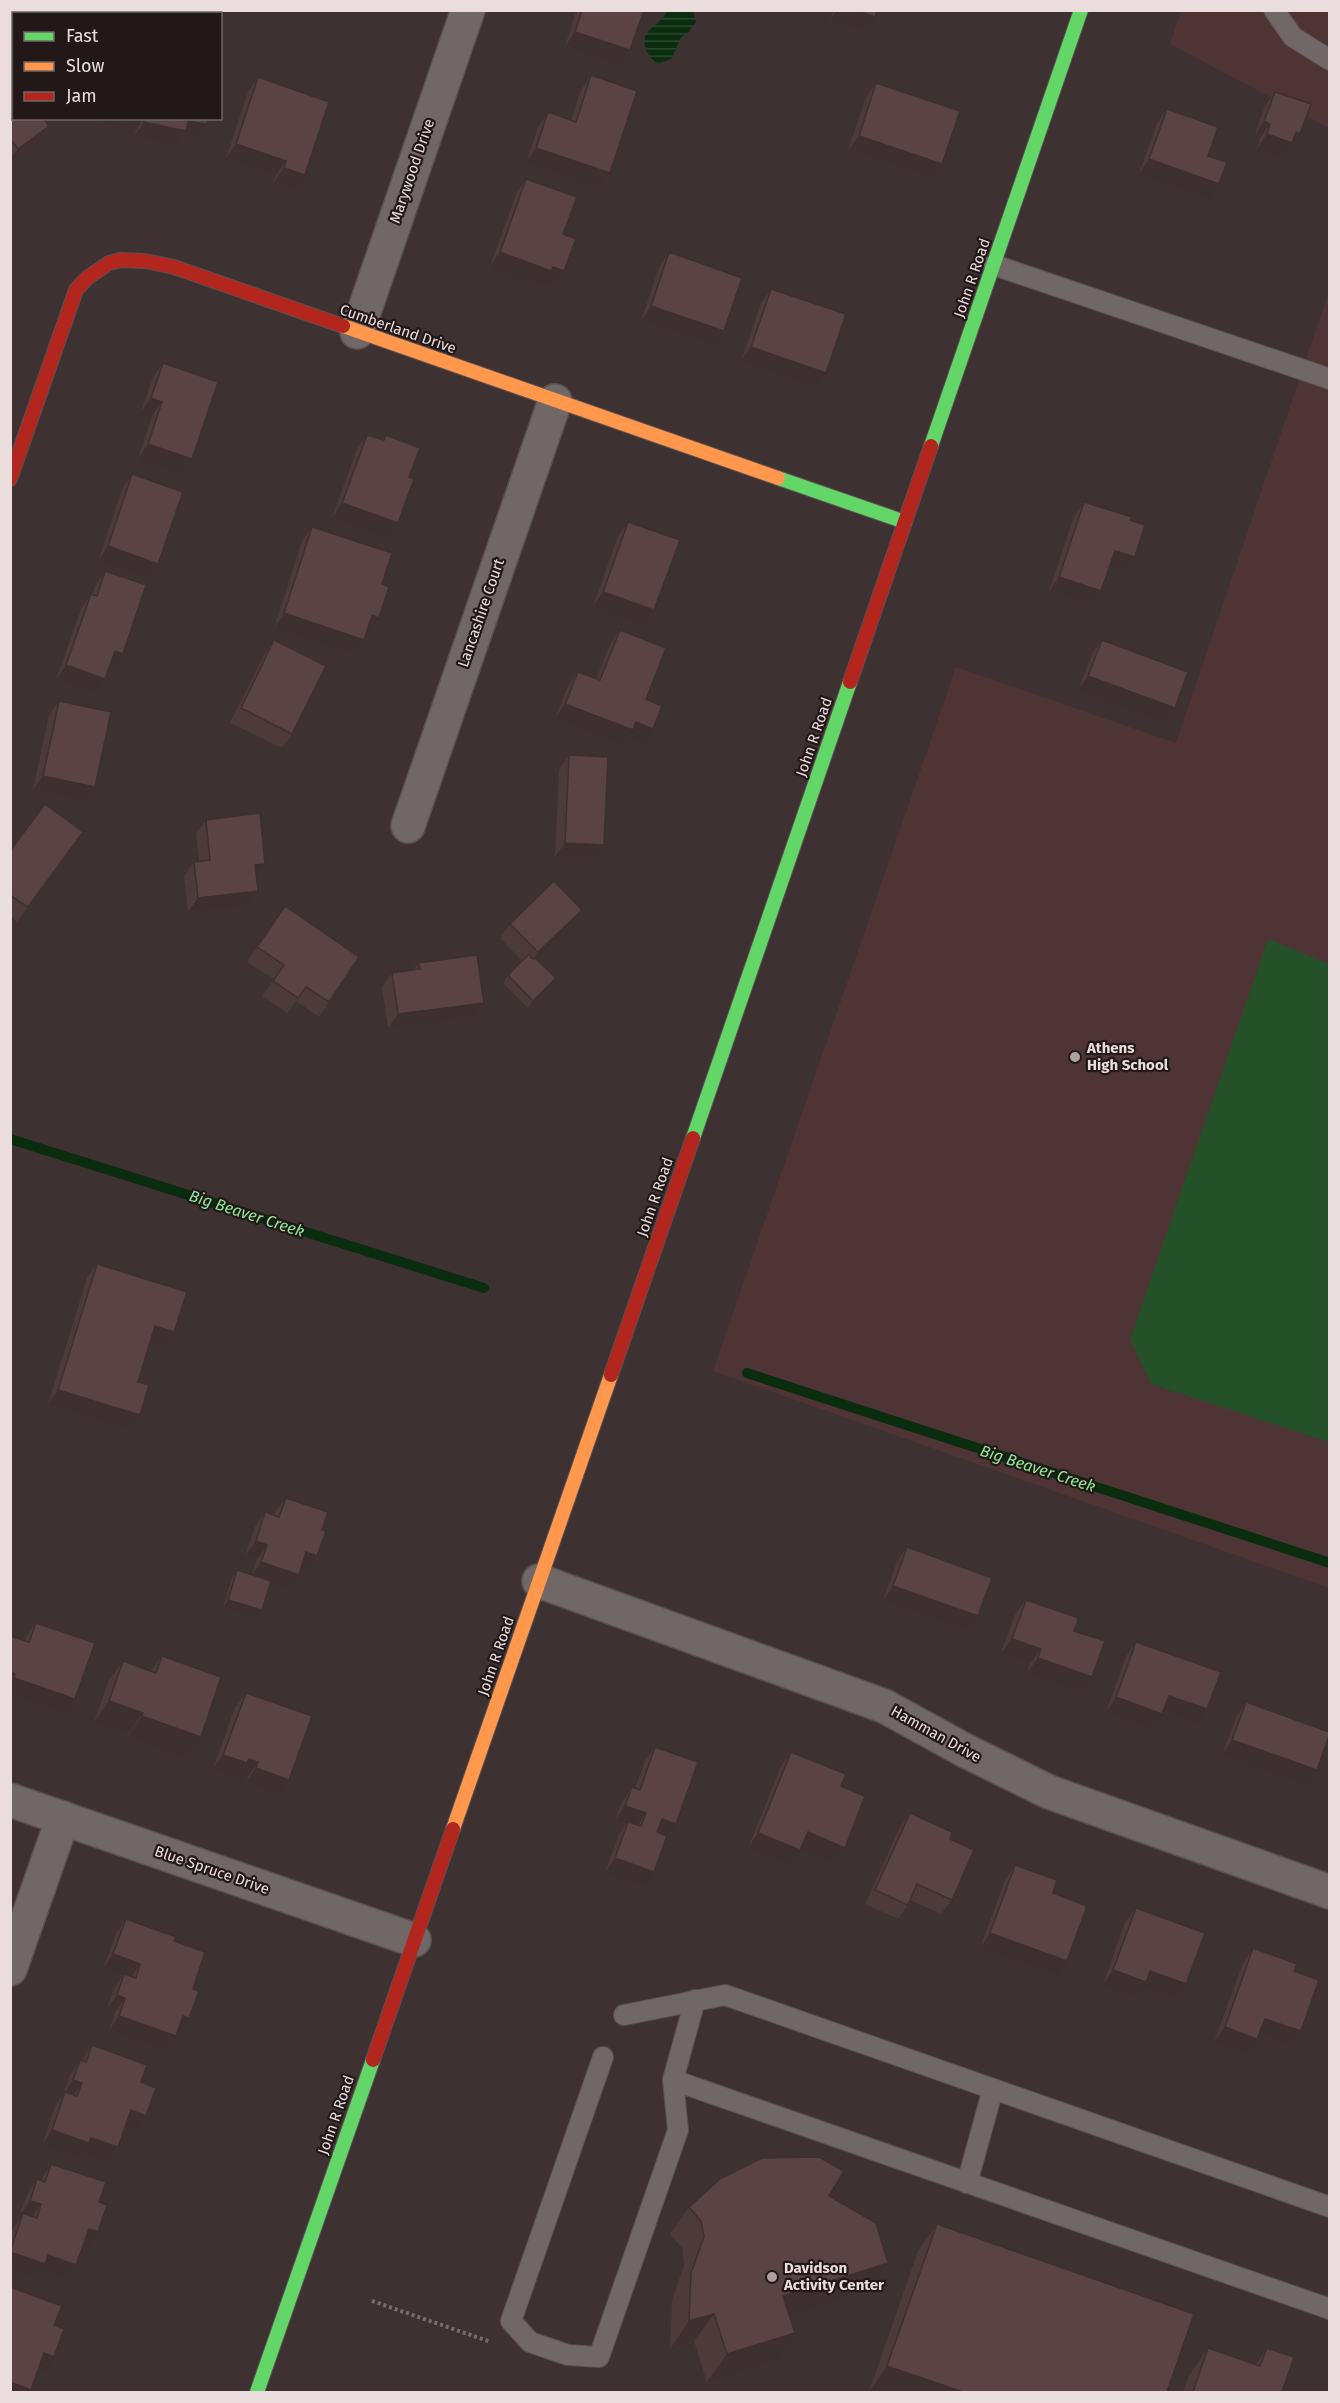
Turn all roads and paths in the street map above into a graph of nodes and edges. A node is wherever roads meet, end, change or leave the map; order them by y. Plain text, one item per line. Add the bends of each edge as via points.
1 (468, 10) edge
2 (1081, 10) edge
3 (1274, 10) edge
4 (1329, 60) edge
5 (994, 265) junction
6 (357, 332) junction
7 (1329, 379) edge
8 (555, 401) junction
9 (10, 479) edge
10 (905, 522) junction
11 (408, 826) dead end
12 (540, 1581) junction
13 (10, 1800) edge
14 (63, 1818) junction
15 (1329, 1892) edge
16 (414, 1940) junction
17 (10, 1969) edge
18 (695, 2000) junction
19 (624, 2015) dead end
20 (603, 2057) dead end
21 (674, 2080) junction
22 (993, 2089) junction
23 (967, 2183) junction
24 (1329, 2207) edge
25 (372, 2301) dead end
26 (1329, 2309) edge
27 (530, 2342) junction
28 (257, 2392) edge

1 - 6 street, Marywood Drive
2 - 5 main road, John R Road
3 - 4 lane via 1293,37
5 - 7 lane
5 - 10 main road, John R Road
6 - 8 main road, Cumberland Drive
6 - 9 main road, Cumberland Drive via 174,267 126,258 108,262 87,276 76,290
8 - 10 main road, Cumberland Drive
8 - 11 street, Lancashire Court
10 - 12 main road, John R Road
12 - 15 street, Hamman Drive via 884,1706 1049,1792
12 - 16 main road, John R Road
13 - 14 street, Blue Spruce Drive
14 - 16 street, Blue Spruce Drive
14 - 17 street
16 - 28 main road, John R Road
18 - 19 lane
18 - 21 lane
18 - 22 lane via 725,1995
20 - 27 lane via 511,2321
21 - 23 lane
21 - 27 lane via 678,2130 598,2357 568,2355
22 - 23 lane
22 - 24 lane
23 - 26 lane
25 - 27 path via 508,2347

